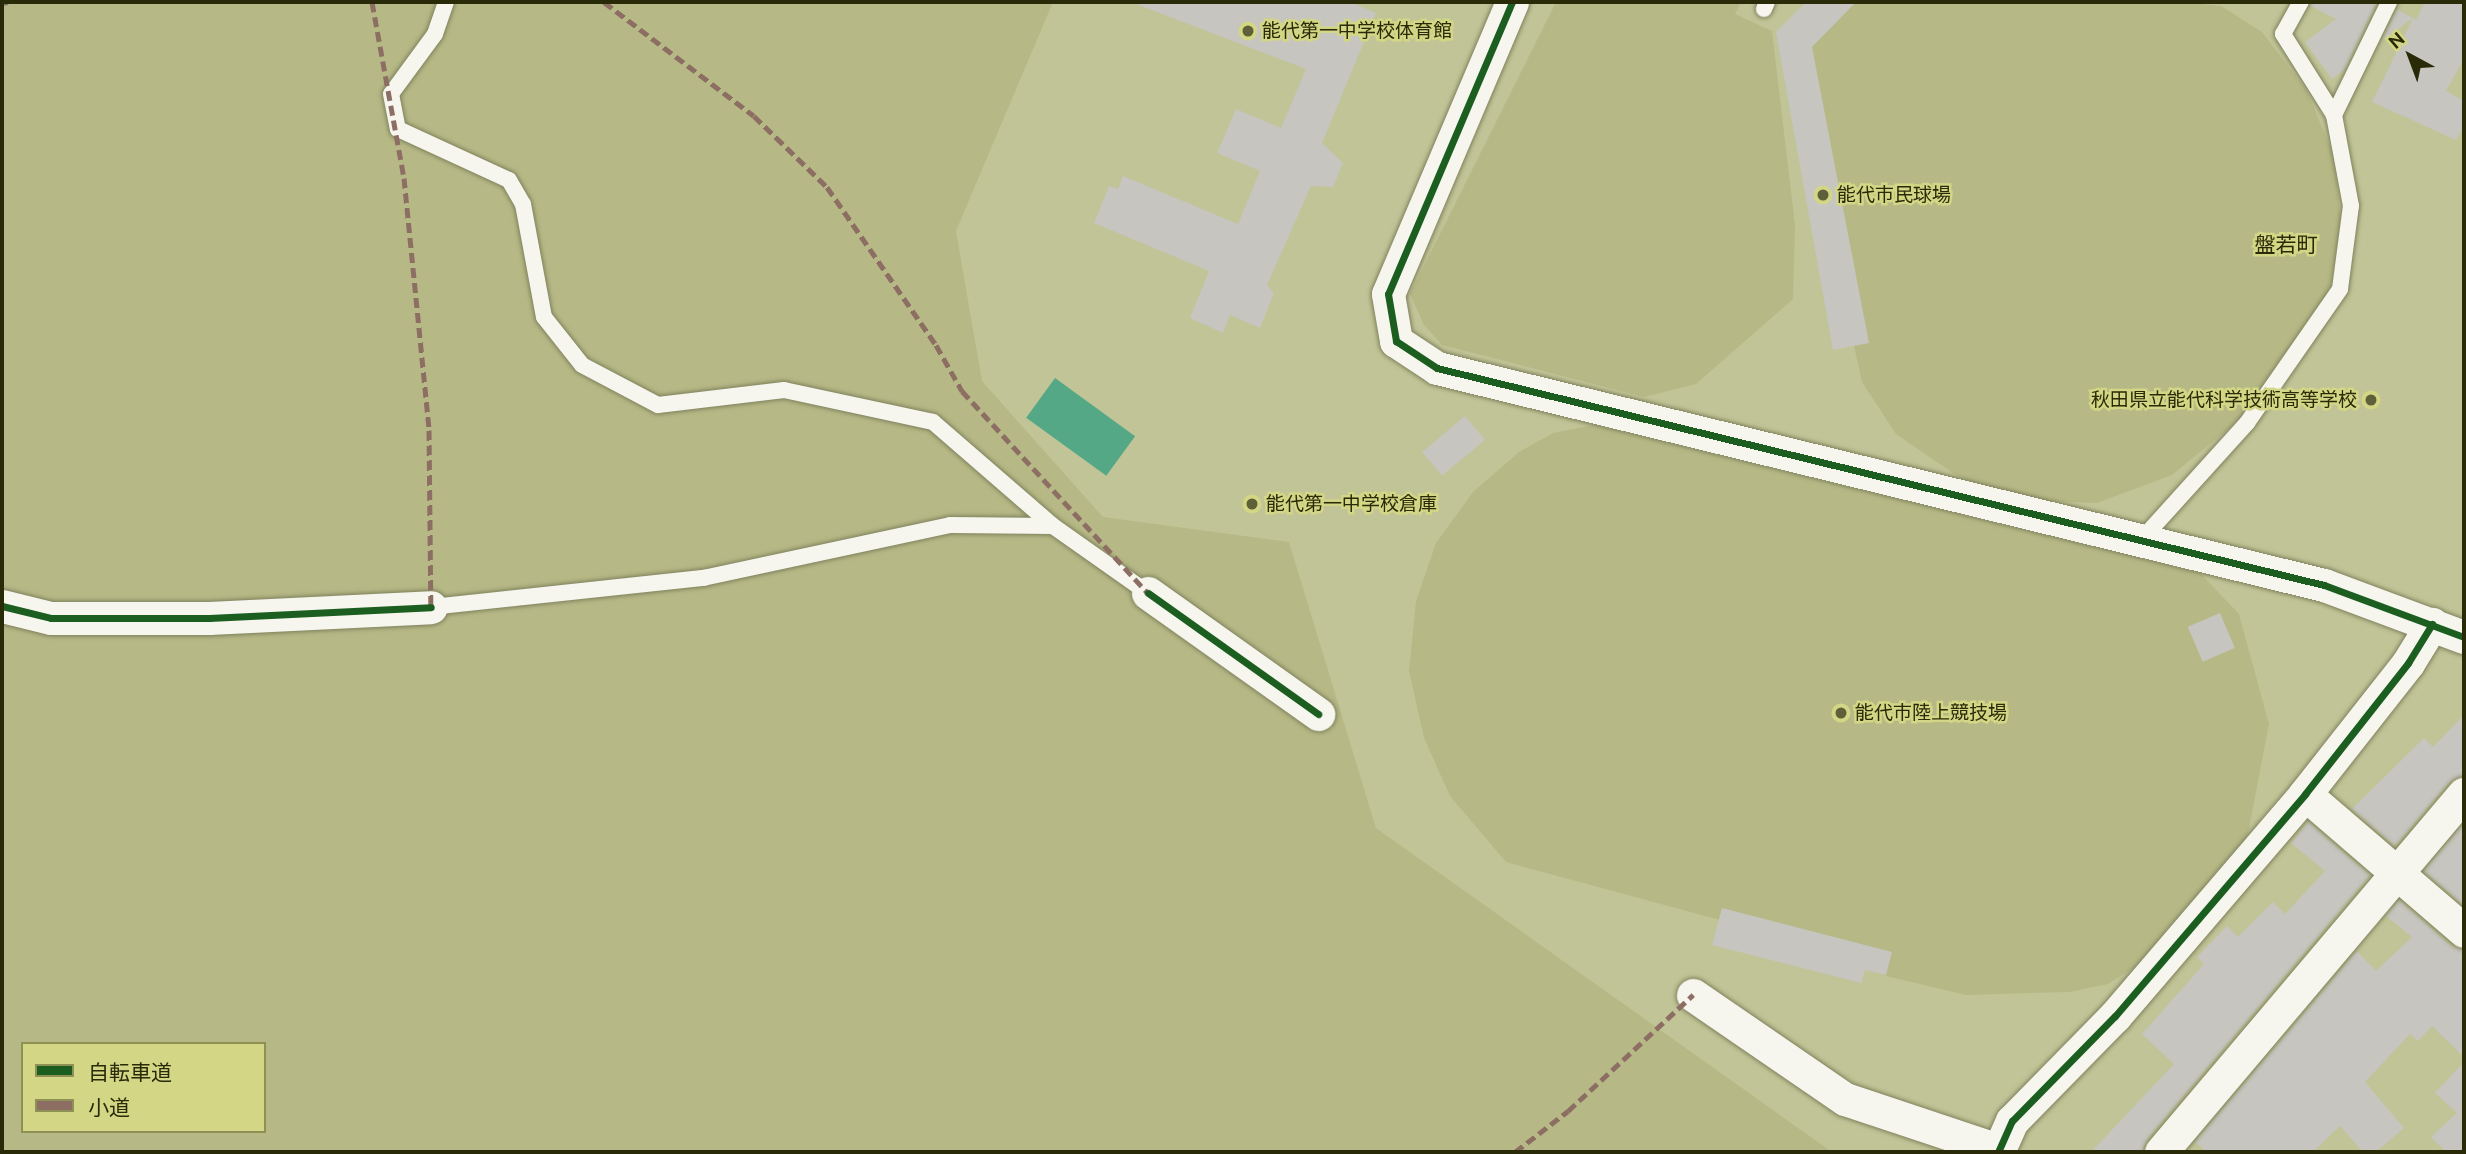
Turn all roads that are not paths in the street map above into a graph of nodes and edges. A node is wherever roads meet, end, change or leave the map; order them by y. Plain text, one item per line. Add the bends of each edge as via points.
1 (446, 2) edge
2 (1512, 2) edge
3 (2301, 2) edge
4 (2389, 2) edge
5 (2334, 114) junction
6 (1052, 526) junction
7 (2143, 538) junction
8 (1148, 593) joint
9 (2, 606) edge
10 (431, 607) joint
11 (2432, 624) junction
12 (2464, 638) edge
13 (1318, 714) dead end
14 (2305, 794) junction
15 (2464, 794) edge
16 (2400, 872) junction
17 (2464, 930) edge
18 (1693, 995) dead end
19 (1998, 1151) edge
20 (2161, 1152) edge

1 - 6 lane via 435,34 391,94 398,129 509,180 523,204 544,317 582,365 658,405 784,390 933,422
2 - 7 street via 1388,294 1396,341 1437,368
3 - 5 lane via 2283,34
4 - 5 lane
5 - 7 lane via 2351,206 2340,289 2247,423
6 - 8 lane
6 - 10 lane via 950,525 703,578
7 - 11 street via 2324,585
8 - 13 street
9 - 10 street via 51,618 196,618
11 - 12 street
11 - 14 street via 2408,663
14 - 16 street
14 - 19 street via 2115,1016 2012,1121
15 - 16 street
16 - 17 street
16 - 20 street
18 - 19 street via 1845,1099

